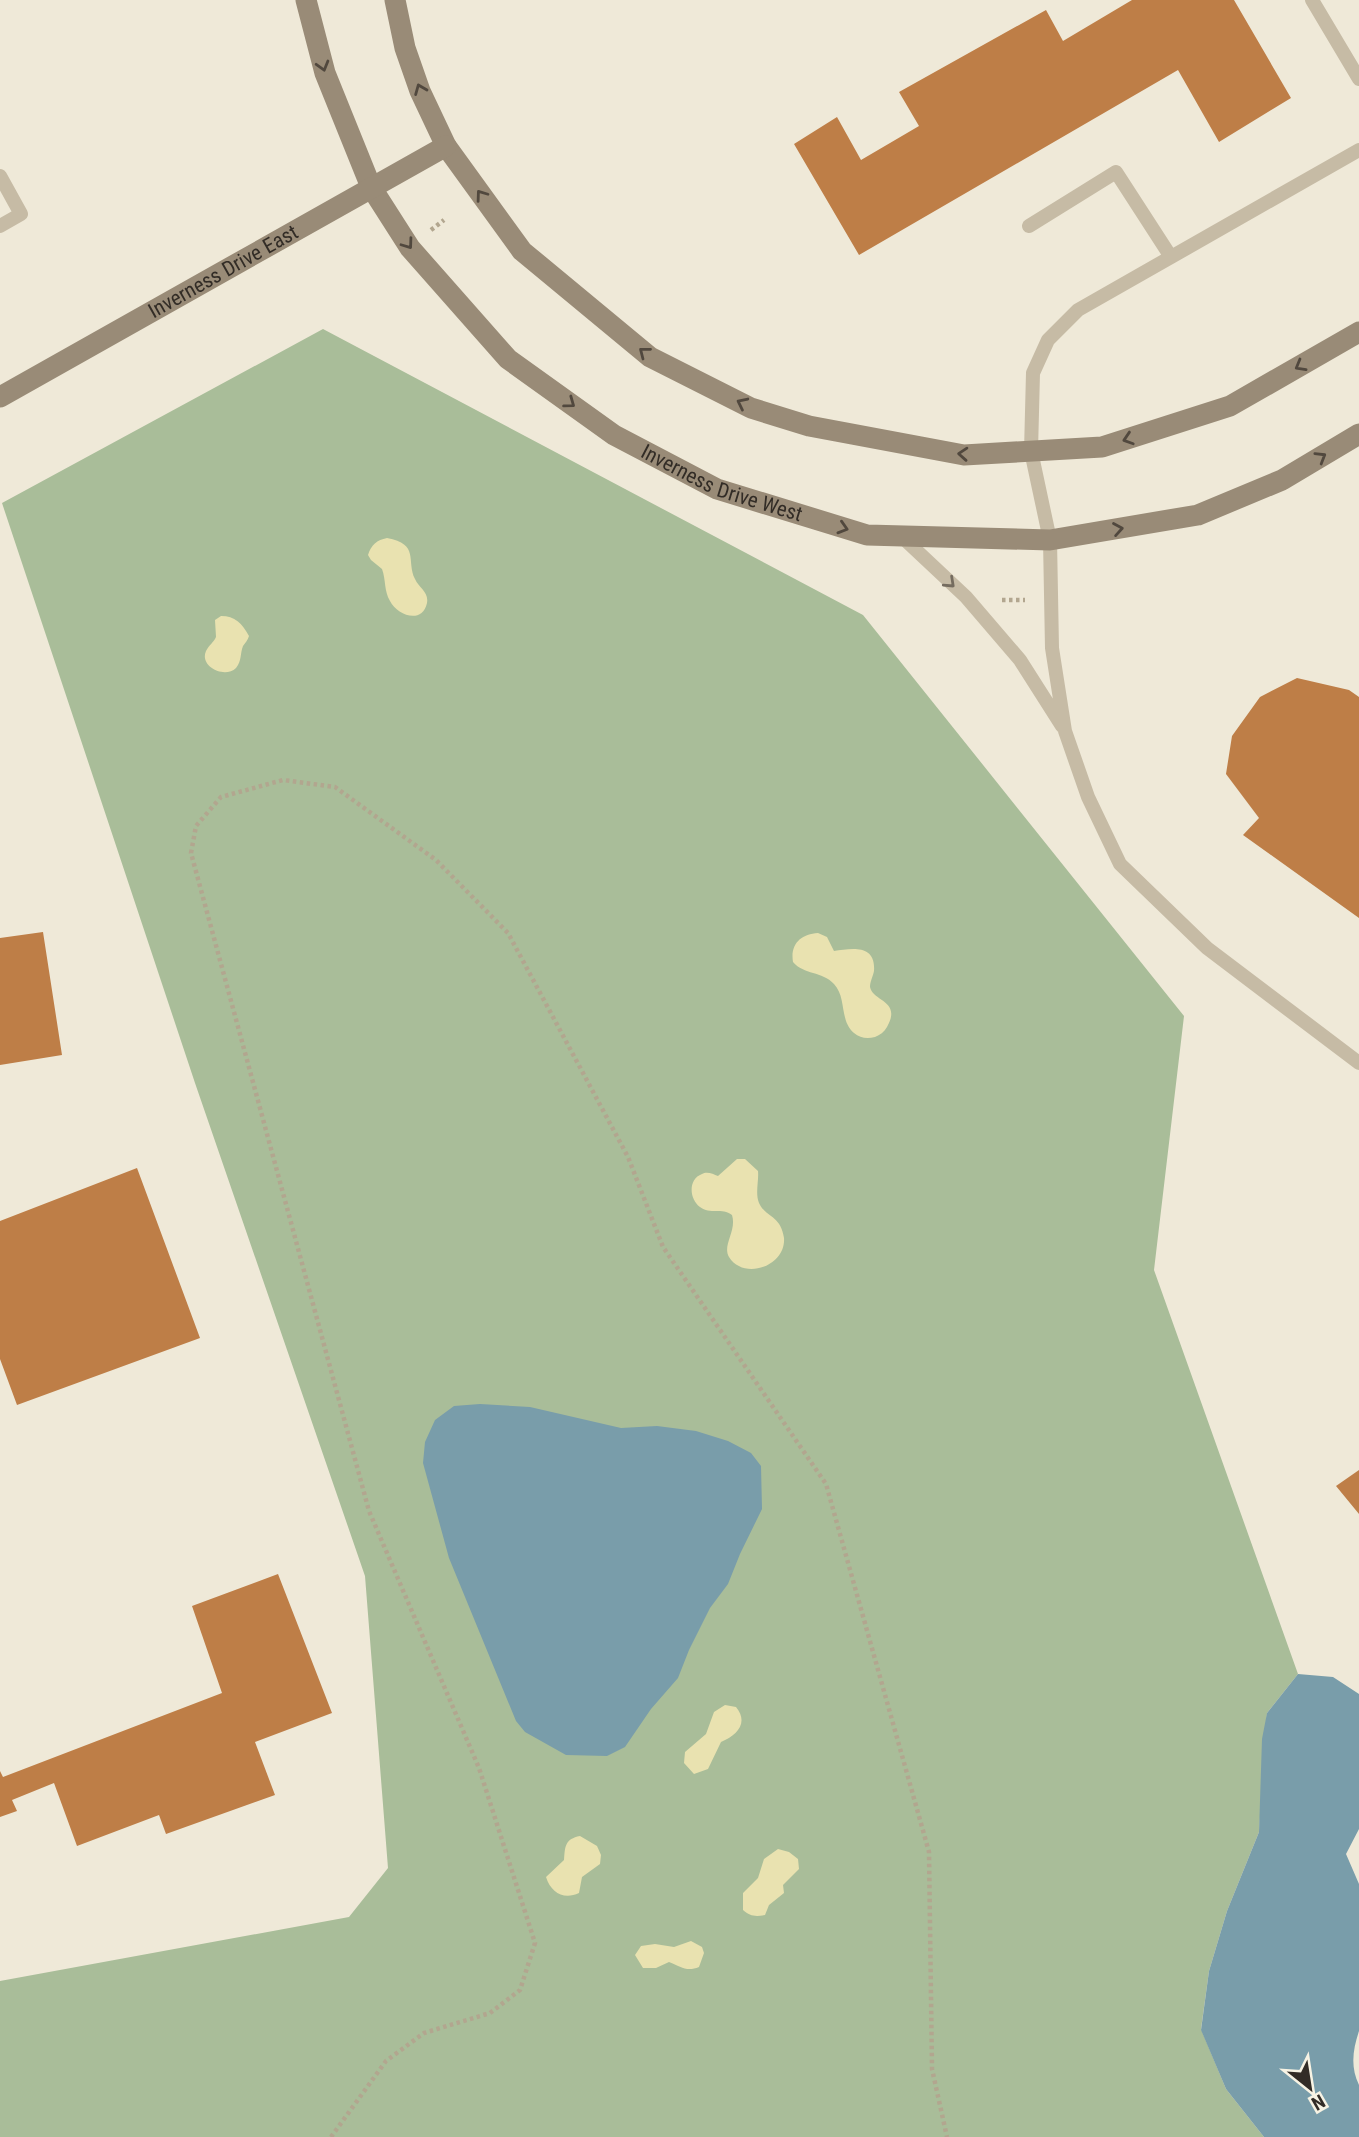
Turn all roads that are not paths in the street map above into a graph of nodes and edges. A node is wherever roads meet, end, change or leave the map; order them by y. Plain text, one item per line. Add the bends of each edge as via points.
1 (306, 0) edge
2 (395, 0) edge
3 (1312, 0) edge
4 (1359, 79) edge
5 (446, 146) junction
6 (1359, 150) edge
7 (0, 176) edge
8 (371, 187) junction
9 (0, 226) edge
10 (1029, 226) dead end
11 (1171, 257) junction
12 (1359, 332) edge
13 (0, 397) edge
14 (1359, 434) edge
15 (1031, 451) junction
16 (901, 536) junction
17 (1050, 540) junction
18 (1065, 731) junction
19 (1359, 1063) edge

1 -> 8 main road, Inverness Drive West via 325,73
5 -> 2 main road via 420,91
3 - 4 lane
5 - 8 main road, Inverness Drive East
15 -> 5 main road via 964,455 809,426 751,408 650,357 522,251
6 - 11 lane
7 - 9 lane via 21,214
8 - 13 main road, Inverness Drive East
8 -> 16 main road, Inverness Drive West via 410,248 508,359 614,435 717,489 867,535
10 - 11 lane via 1116,172
11 - 15 lane via 1078,310 1048,340 1033,373
12 -> 15 main road via 1230,406 1101,447
17 -> 14 main road, Inverness Drive West via 1198,515 1282,480
15 - 17 lane
16 - 17 main road, Inverness Drive West
16 -> 18 lane via 965,597 1020,660
17 - 18 lane via 1052,648
18 - 19 lane via 1088,797 1120,863 1207,948

